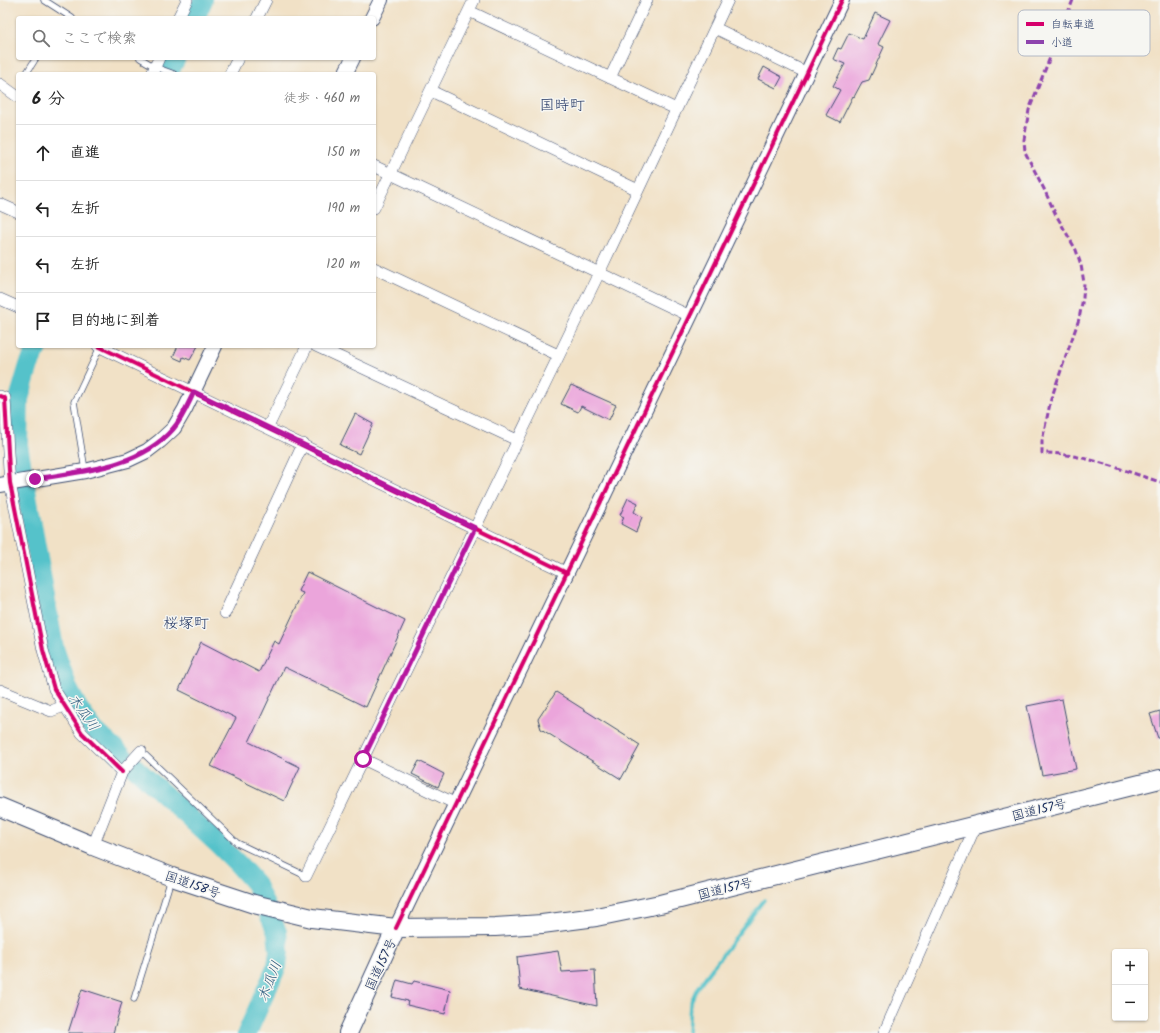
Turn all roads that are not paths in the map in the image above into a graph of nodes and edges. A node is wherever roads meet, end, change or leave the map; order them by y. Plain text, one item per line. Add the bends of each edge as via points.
1 (44, 0) edge
2 (187, 0) edge
3 (266, 0) edge
4 (381, 0) edge
5 (474, 0) edge
6 (647, 0) edge
7 (728, 0) edge
8 (842, 0) edge
9 (469, 11) junction
10 (63, 16) edge
11 (179, 16) edge
12 (258, 16) edge
13 (373, 16) edge
14 (715, 28) junction
15 (35, 60) edge
16 (144, 60) edge
17 (237, 60) edge
18 (352, 60) edge
19 (157, 67) edge
20 (27, 72) edge
21 (169, 72) edge
22 (231, 72) edge
23 (346, 72) edge
24 (807, 73) junction
25 (610, 78) junction
26 (0, 84) edge
27 (430, 91) junction
28 (16, 94) edge
29 (676, 109) junction
30 (376, 167) edge
31 (390, 174) junction
32 (638, 190) junction
33 (0, 204) edge
34 (376, 204) edge
35 (16, 211) edge
36 (376, 269) edge
37 (599, 273) junction
38 (0, 299) edge
39 (16, 307) edge
40 (690, 316) junction
41 (98, 348) edge
42 (103, 348) edge
43 (214, 348) edge
44 (306, 348) edge
45 (320, 348) edge
46 (558, 355) junction
47 (194, 392) junction
48 (0, 396) edge
49 (268, 428) junction
50 (518, 440) junction
51 (303, 444) junction
52 (85, 471) junction
53 (9, 483) edge
54 (475, 528) junction
55 (567, 573) junction
56 (225, 613) dead end
57 (0, 690) edge
58 (64, 706) junction
59 (139, 753) joint
60 (363, 759) junction
61 (124, 770) junction
62 (1160, 779) edge
63 (456, 804) junction
64 (0, 807) edge
65 (976, 825) junction
66 (93, 846) junction
67 (306, 876) joint
68 (172, 877) junction
69 (396, 928) junction
70 (134, 999) dead end
71 (348, 1033) edge
72 (884, 1033) edge

1 - 10 lane
2 - 11 street
3 - 12 street
4 - 13 street
5 - 9 street
6 - 25 street
7 - 14 street
8 - 24 street
9 - 25 street
9 - 27 street
14 - 24 street
14 - 29 street
15 - 20 lane
16 - 19 lane
17 - 22 street
18 - 23 street
19 - 21 lane
24 - 40 street
25 - 29 street
26 - 28 street
27 - 31 street
27 - 32 street
29 - 32 street
30 - 31 street
31 - 34 street
31 - 37 street
32 - 37 street
33 - 35 street
36 - 46 street
37 - 40 street
37 - 46 street
38 - 39 street
40 - 55 street
41 - 52 lane via 74,402
42 - 47 street
43 - 47 street
44 - 49 street
45 - 50 street
46 - 50 street
47 - 49 street
47 - 52 street via 174,428 156,445 128,460
48 - 53 street via 5,398
49 - 51 street
50 - 54 street
51 - 54 street
51 - 56 street
52 - 53 street
53 - 58 street via 43,650 54,689
54 - 55 street
54 - 60 street
55 - 63 street
57 - 58 street via 51,711
58 - 61 street via 82,733
59 - 61 street
59 - 67 lane via 237,843
60 - 63 street
60 - 67 street
61 - 66 street
62 - 65 highway, 国道157号
63 - 69 street
64 - 66 highway, 国道158号
65 - 69 highway, 国道157号 via 660,904 596,917 542,924
65 - 72 street
66 - 68 highway, 国道158号
68 - 69 highway, 国道158号 via 254,904 312,918
68 - 70 lane
69 - 71 highway, 国道157号

